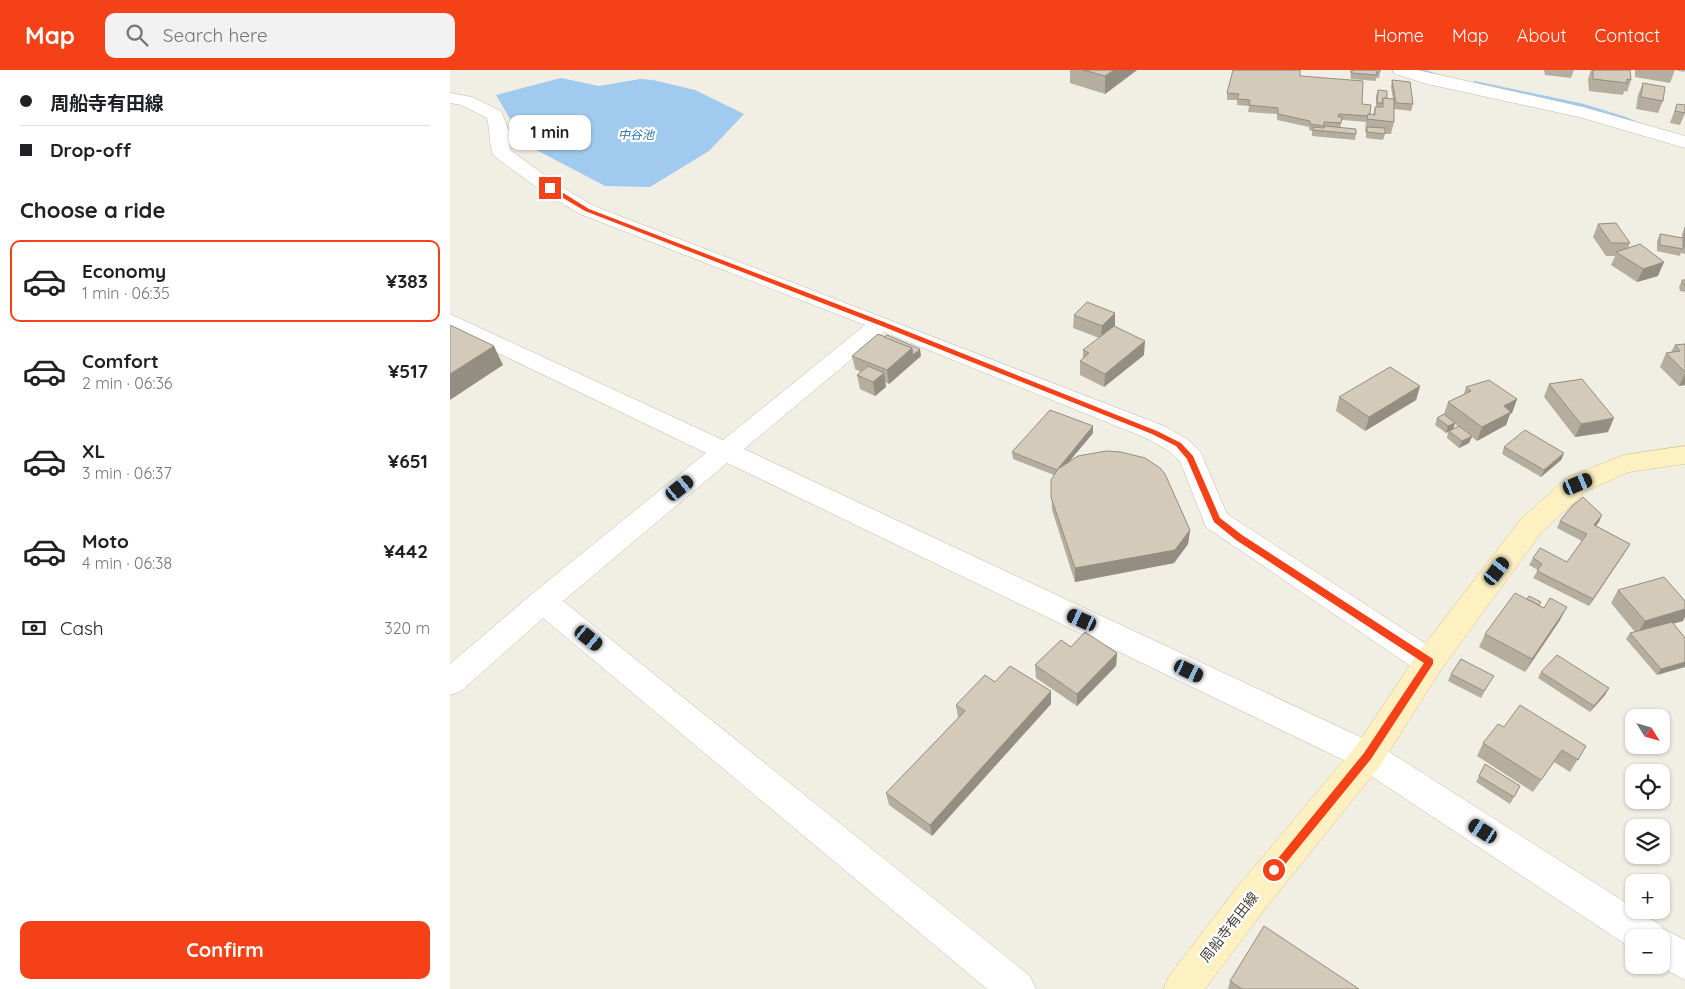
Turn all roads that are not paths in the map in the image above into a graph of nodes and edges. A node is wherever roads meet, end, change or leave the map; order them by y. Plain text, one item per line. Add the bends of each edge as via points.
1 (1401, 70) edge
2 (450, 98) edge
3 (1685, 142) edge
4 (450, 321) edge
5 (881, 323) junction
6 (725, 450) junction
7 (1685, 455) edge
8 (543, 601) junction
9 (1430, 662) junction
10 (450, 682) edge
11 (1368, 756) junction
12 (1634, 929) edge
13 (1670, 952) edge
14 (1685, 962) edge
15 (1017, 989) edge
16 (1182, 989) edge

1 - 3 street via 1427,79 1583,112
2 - 5 street via 466,101 495,115 501,152 587,210
4 - 6 street
5 - 6 street
5 - 9 street via 1155,432 1178,445 1191,457 1216,520
6 - 8 street
6 - 11 street
7 - 9 main road, 周船寺有田線 via 1624,464 1578,484 1531,526
8 - 10 street
8 - 15 street
9 - 11 main road, 周船寺有田線
11 - 12 street
11 - 16 main road, 周船寺有田線 via 1251,898
13 - 14 street

